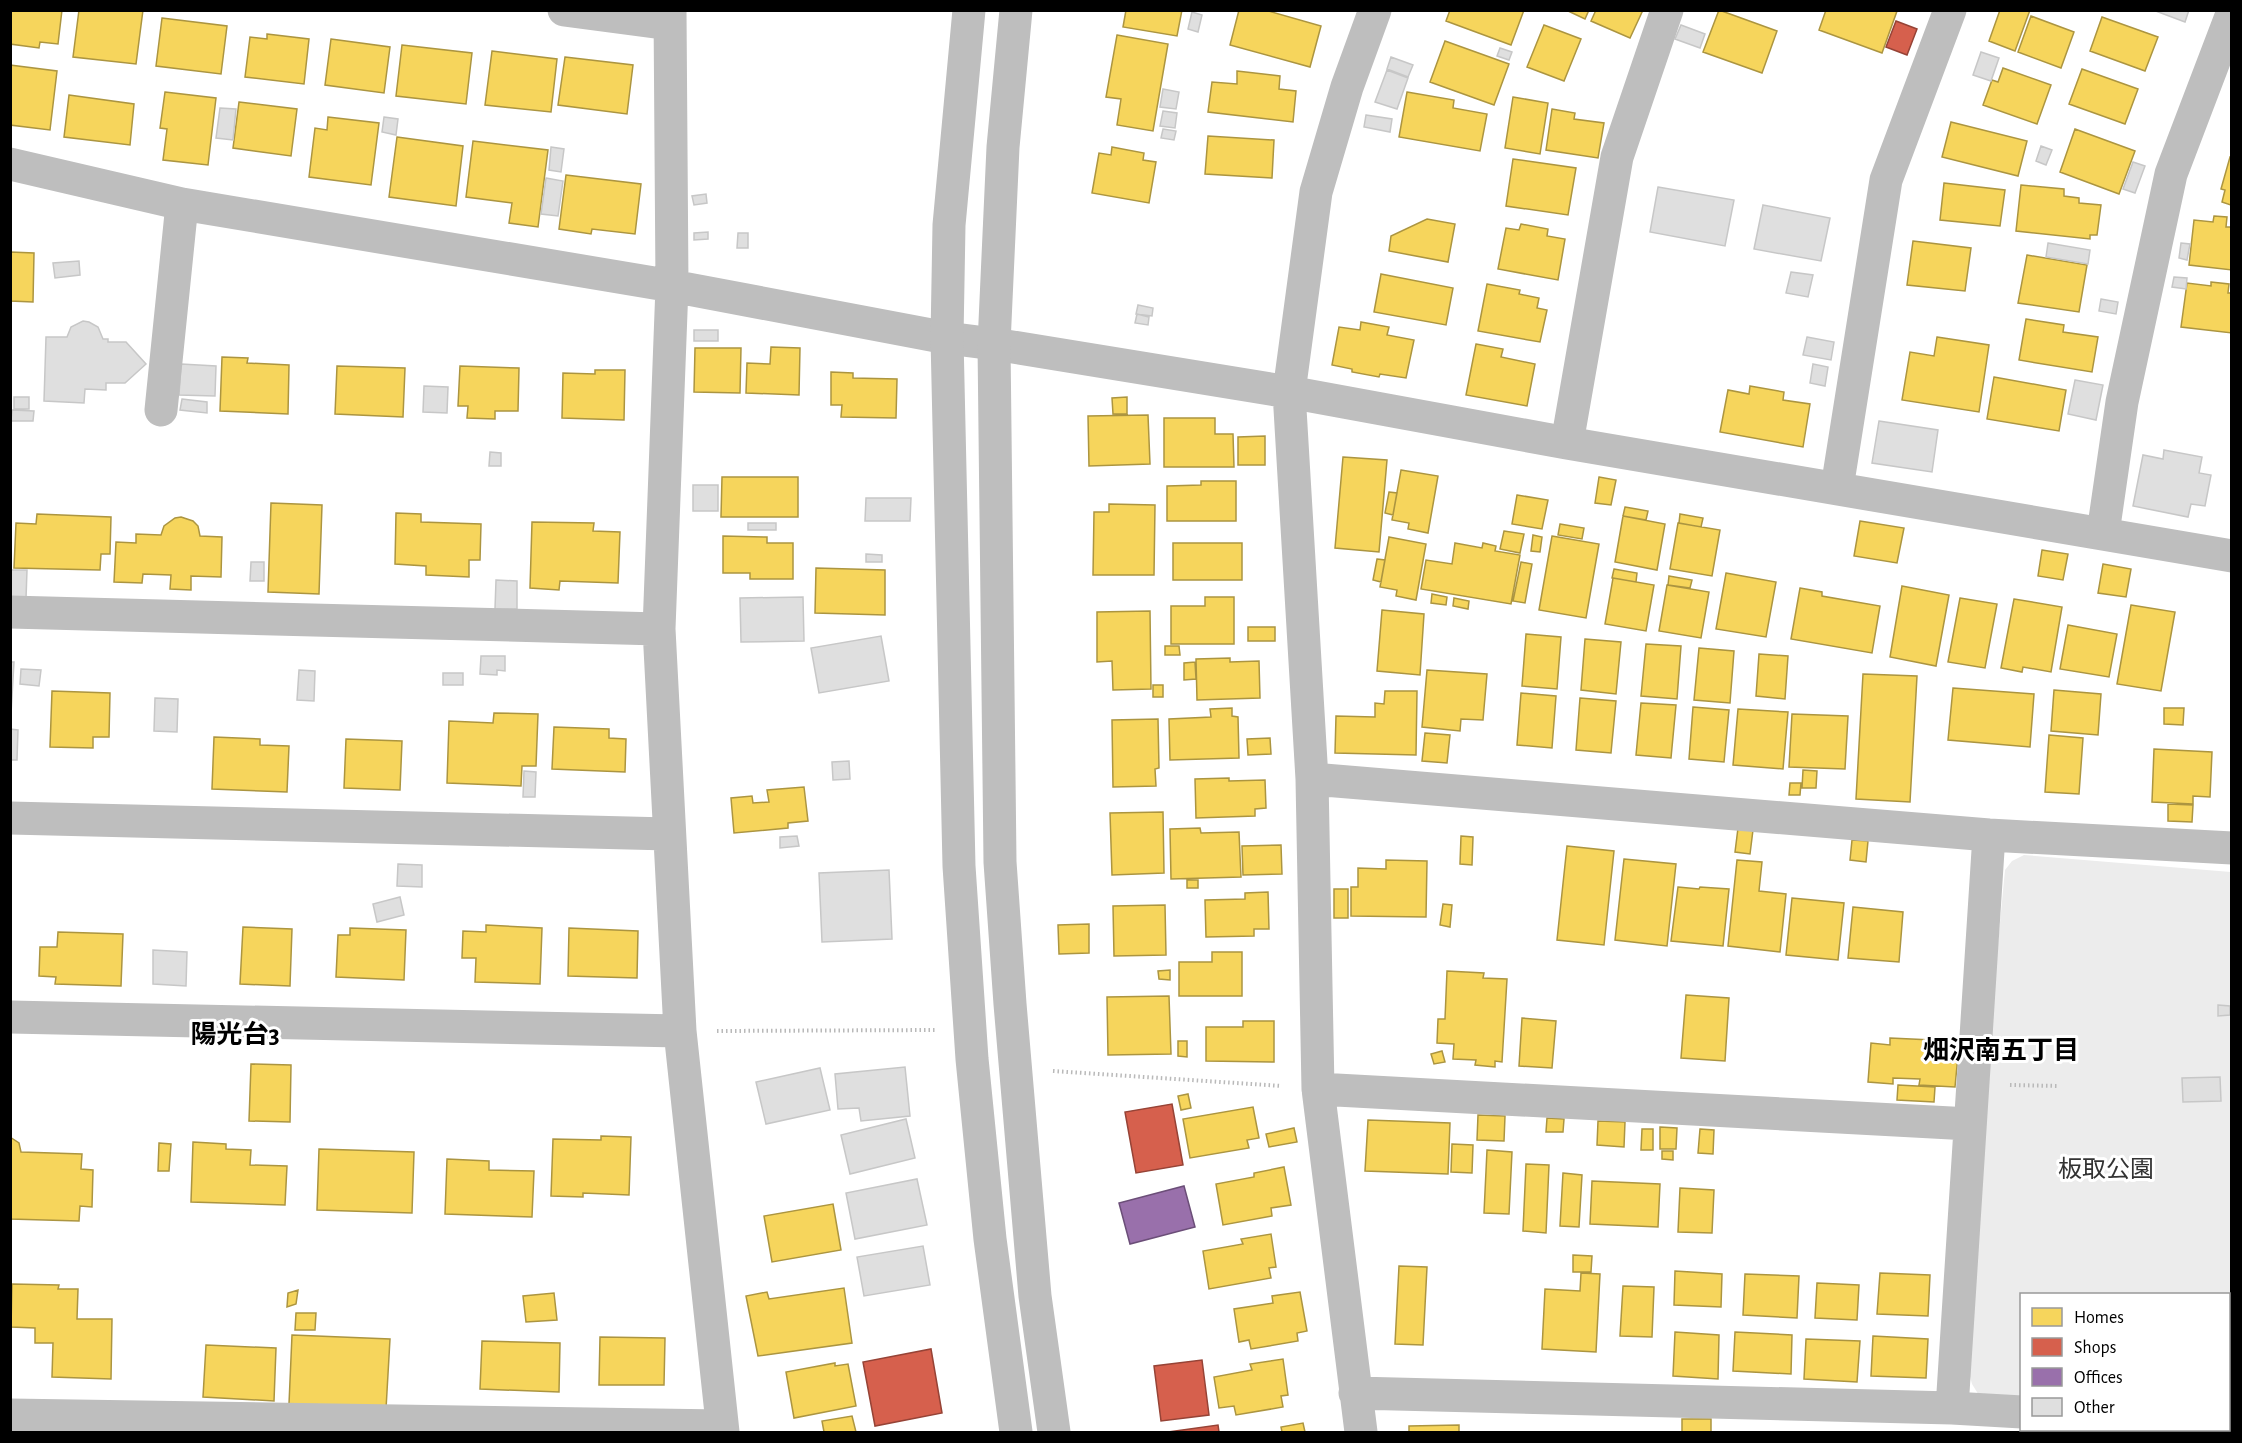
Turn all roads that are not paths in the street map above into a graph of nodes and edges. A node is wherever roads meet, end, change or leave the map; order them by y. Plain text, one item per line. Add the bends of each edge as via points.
1 (564, 10) edge
2 (969, 10) edge
3 (1016, 10) edge
4 (1376, 10) edge
5 (1667, 10) edge
6 (1950, 10) edge
7 (2232, 14) edge
8 (670, 17) edge
9 (10, 164) edge
10 (182, 204) junction
11 (672, 286) junction
12 (947, 338) junction
13 (994, 344) junction
14 (1289, 392) junction
15 (161, 410) dead end
16 (1567, 443) junction
17 (1837, 488) junction
18 (2103, 533) junction
19 (2232, 556) edge
20 (10, 612) edge
21 (659, 629) junction
22 (1312, 779) junction
23 (10, 818) edge
24 (669, 834) junction
25 (1989, 835) junction
26 (2232, 848) edge
27 (10, 1017) edge
28 (680, 1031) junction
29 (1318, 1089) junction
30 (1970, 1124) junction
31 (1355, 1393) junction
32 (1952, 1408) junction
33 (2020, 1412) edge
34 (10, 1414) edge
35 (722, 1429) edge
36 (1016, 1432) edge
37 (1054, 1432) edge
38 (1361, 1432) edge

1 - 8 street
2 - 12 street via 948,225
3 - 13 street via 1003,147
4 - 14 street via 1347,87 1316,192
5 - 16 street via 1617,157
6 - 17 street via 1886,180
7 - 18 street via 2172,174 2122,402
8 - 11 street
9 - 10 street
10 - 11 street
10 - 15 street
11 - 12 street
11 - 21 street
12 - 13 street
12 - 36 street via 959,866 972,1059 990,1239
13 - 14 street
13 - 37 street via 1000,862 1035,1296
14 - 16 street
14 - 22 street
16 - 17 street
17 - 18 street
18 - 19 street
20 - 21 street
21 - 24 street
22 - 25 street
22 - 29 street
23 - 24 street
24 - 28 street
25 - 26 street
25 - 30 street
27 - 28 street
28 - 35 street
29 - 30 street
29 - 31 street
30 - 32 street
31 - 32 street
31 - 38 street
32 - 33 street
34 - 35 street

